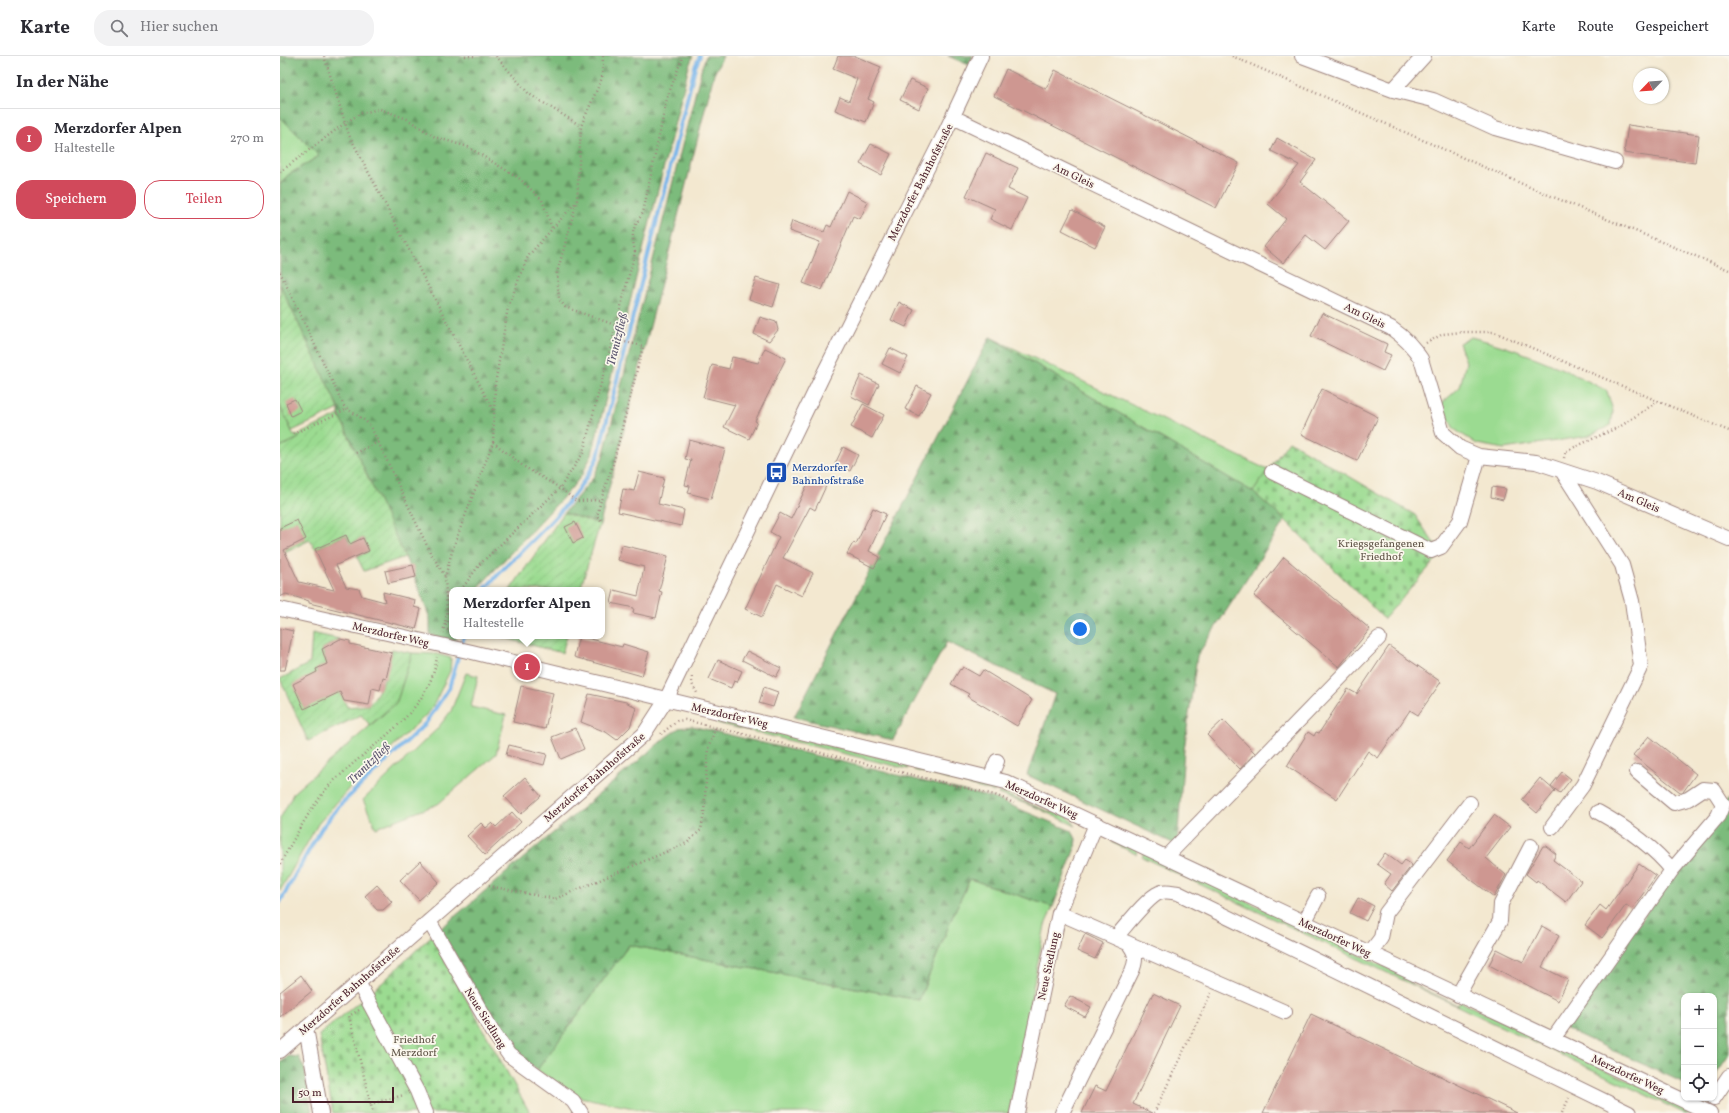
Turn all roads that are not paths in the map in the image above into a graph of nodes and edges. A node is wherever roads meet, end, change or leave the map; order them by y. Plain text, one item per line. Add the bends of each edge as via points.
1 (981, 56) edge
2 (1302, 56) edge
3 (1424, 56) edge
4 (1393, 90) junction
5 (953, 117) junction
6 (1616, 162) dead end
7 (1479, 456) junction
8 (1562, 471) junction
9 (1272, 472) dead end
10 (1729, 539) edge
11 (280, 609) edge
12 (1379, 638) dead end
13 (666, 700) junction
14 (997, 761) dead end
15 (1637, 772) dead end
16 (990, 778) junction
17 (1470, 803) dead end
18 (1598, 812) dead end
19 (1096, 824) junction
20 (1552, 827) dead end
21 (1531, 846) dead end
22 (1166, 858) junction
23 (1672, 870) junction
24 (1318, 896) dead end
25 (1059, 912) junction
26 (429, 921) junction
27 (1304, 923) junction
28 (1122, 940) junction
29 (1370, 954) junction
30 (358, 982) junction
31 (1458, 994) junction
32 (1285, 1012) dead end
33 (306, 1028) junction
34 (1553, 1039) junction
35 (280, 1051) edge
36 (1729, 1076) edge
37 (1717, 1094) edge
38 (1713, 1101) edge
39 (1708, 1112) edge
40 (321, 1113) edge
41 (426, 1113) edge
42 (581, 1113) edge
43 (1017, 1113) edge
44 (1062, 1113) edge
45 (1629, 1113) edge

1 - 5 street, Merzdorfer Bahnhofstraße
2 - 4 street
3 - 4 street
4 - 6 street via 1433,100 1495,128
5 - 7 street, Am Gleis via 1368,316 1404,337 1415,348 1426,371 1443,433 1460,448
5 - 13 street, Merzdorfer Bahnhofstraße via 820,380
7 - 8 street, Am Gleis via 1536,462
7 - 9 street via 1460,521 1441,547 1431,551
8 - 10 street, Am Gleis via 1597,482
8 - 20 street via 1622,565 1632,601 1641,666 1583,785
11 - 13 street, Merzdorfer Weg via 472,652
12 - 22 street
13 - 16 street, Merzdorfer Weg
13 - 26 street, Merzdorfer Bahnhofstraße via 644,734
14 - 16 street
15 - 23 street via 1674,802 1688,799 1703,789 1714,790 1723,804 1718,816
16 - 19 street, Merzdorfer Weg via 1031,792
17 - 29 street via 1386,913 1381,938
18 - 23 street via 1623,826 1661,856
19 - 22 street, Merzdorfer Weg
19 - 25 street, Neue Siedlung
21 - 31 street via 1501,904 1500,921
22 - 27 street, Merzdorfer Weg
23 - 34 street
24 - 27 street
25 - 28 street
25 - 43 street, Neue Siedlung
26 - 30 street, Merzdorfer Bahnhofstraße
26 - 42 street, Neue Siedlung via 505,1049 573,1101
27 - 29 street, Merzdorfer Weg
28 - 32 street
28 - 44 street via 1134,950 1136,959 1132,971
28 - 45 street via 1151,898 1168,891 1178,893
29 - 31 street, Merzdorfer Weg
30 - 33 street, Merzdorfer Bahnhofstraße
30 - 41 street via 417,1091
31 - 34 street, Merzdorfer Weg
33 - 35 street, Merzdorfer Bahnhofstraße
33 - 40 street
34 - 39 street, Merzdorfer Weg
36 - 37 street
38 - 39 street

